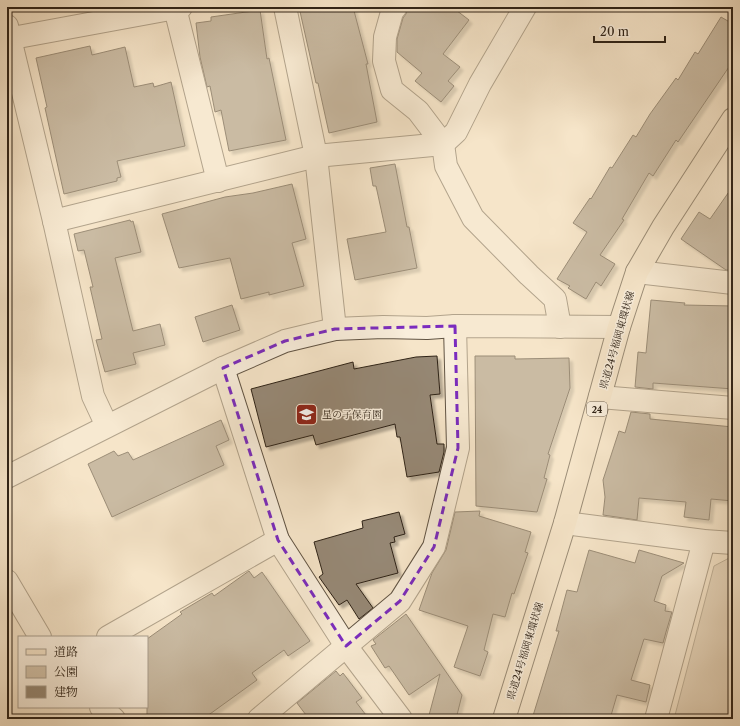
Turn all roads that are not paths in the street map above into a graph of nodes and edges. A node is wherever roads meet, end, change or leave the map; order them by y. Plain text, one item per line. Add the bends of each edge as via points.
1 (285, 7) edge
2 (396, 7) edge
3 (525, 7) edge
4 (178, 8) edge
5 (8, 35) edge
6 (733, 119) edge
7 (443, 144) junction
8 (316, 156) junction
9 (218, 181) junction
10 (54, 221) junction
11 (637, 272) junction
12 (733, 283) edge
13 (455, 326) junction
14 (560, 327) junction
15 (619, 327) junction
16 (335, 329) junction
17 (223, 368) junction
18 (600, 397) junction
19 (733, 408) edge
20 (107, 426) junction
21 (7, 477) edge
22 (565, 523) junction
23 (278, 540) junction
24 (704, 541) junction
25 (733, 543) edge
26 (7, 581) edge
27 (39, 636) edge
28 (110, 636) edge
29 (346, 646) junction
30 (102, 708) edge
31 (114, 719) edge
32 (259, 719) edge
33 (401, 719) edge
34 (504, 719) edge
35 (656, 719) edge

1 - 8 street
2 - 7 street via 384,37 384,61 392,90 418,112
3 - 7 street via 480,84 456,132
4 - 5 street
4 - 9 street
5 - 10 street
6 - 11 main road, 県道24号福岡東環状線 / 24
7 - 8 street
7 - 14 street via 446,166 473,218 555,299
8 - 9 street
8 - 16 street
9 - 10 street
10 - 20 street via 93,396
11 - 12 street
11 - 15 main road, 県道24号福岡東環状線 / 24
13 - 14 street
13 - 16 street
13 - 29 street via 458,448 434,547 400,601
14 - 15 street
15 - 18 main road, 県道24号福岡東環状線 / 24
16 - 17 street via 285,341
17 - 20 street
17 - 23 street
18 - 19 street
18 - 22 main road, 県道24号福岡東環状線 / 24
20 - 21 street
22 - 24 street
22 - 34 main road, 県道24号福岡東環状線 / 24
23 - 28 street
23 - 29 street
24 - 25 street
24 - 35 street
26 - 27 street
29 - 32 street
29 - 33 street
30 - 31 street

